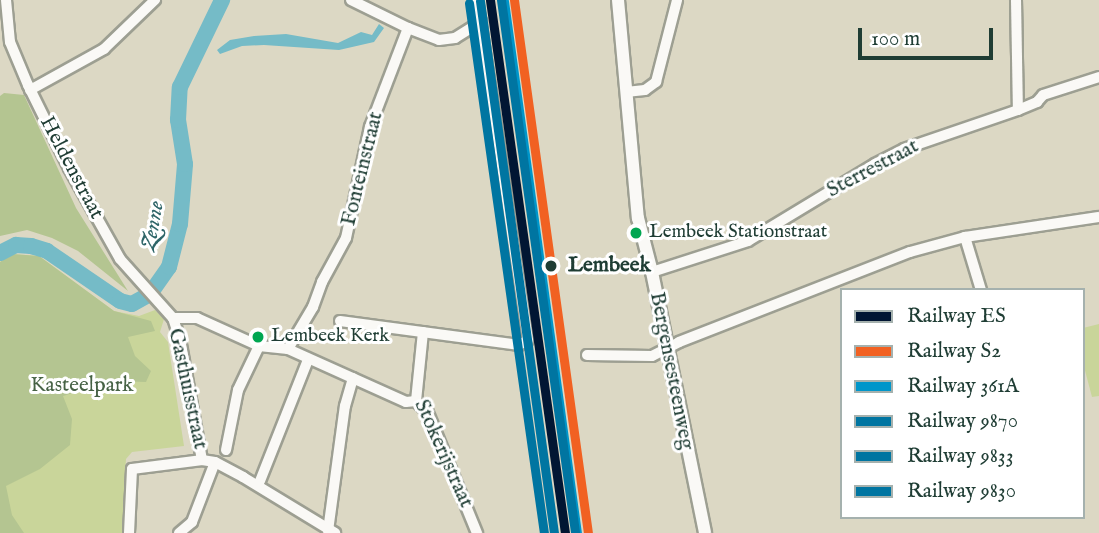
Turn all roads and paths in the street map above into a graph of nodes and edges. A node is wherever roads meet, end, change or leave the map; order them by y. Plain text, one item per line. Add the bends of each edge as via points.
1 (6, 0) edge
2 (155, 0) edge
3 (351, 0) edge
4 (477, 0) edge
5 (618, 0) edge
6 (677, 0) edge
7 (1016, 0) edge
8 (481, 22) junction
9 (408, 29) junction
10 (1099, 77) edge
11 (30, 90) junction
12 (626, 92) junction
13 (1018, 110) junction
14 (1099, 217) edge
15 (965, 237) junction
16 (652, 272) junction
17 (980, 288) edge
18 (173, 318) junction
19 (340, 321) dead end
20 (423, 332) junction
21 (259, 346) junction
22 (665, 348) junction
23 (288, 349) junction
24 (587, 355) dead end
25 (308, 360) junction
26 (353, 378) junction
27 (415, 401) junction
28 (226, 450) dead end
29 (202, 460) junction
30 (215, 462) junction
31 (260, 481) dead end
32 (332, 532) edge
33 (129, 533) edge
34 (179, 533) edge
35 (477, 533) edge
36 (705, 533) edge

1 - 11 street, Heldenstraat via 8,33
2 - 11 street via 104,49
3 - 9 street
4 - 8 street
5 - 12 main road, Bergensesteenweg
6 - 12 street via 656,82 645,90
7 - 13 street
8 - 9 street via 455,37 439,40
8 - 20 street via 528,340 519,345
9 - 23 street, Fonteinstraat via 370,127 346,238 314,308
10 - 13 street, Sterrestraat via 1044,95
11 - 18 street, Heldenstraat via 120,259
12 - 16 main road, Bergensesteenweg via 638,218
13 - 16 street, Sterrestraat via 875,163 748,241
14 - 15 street
15 - 17 street
15 - 22 street via 899,256
16 - 22 main road, Bergensesteenweg
18 - 21 street via 197,318
18 - 29 street, Gasthuisstraat
19 - 20 street
20 - 27 street, Stokerijstraat
21 - 23 street
21 - 28 street via 238,390
22 - 24 street via 652,356
22 - 36 main road, Bergensesteenweg
23 - 25 street
25 - 26 street via 332,362
25 - 31 street
26 - 27 street via 406,402
26 - 32 street via 345,405
27 - 35 street, Stokerijstraat via 428,413
29 - 30 street
29 - 33 street via 132,469
30 - 32 street
30 - 34 street via 192,522

